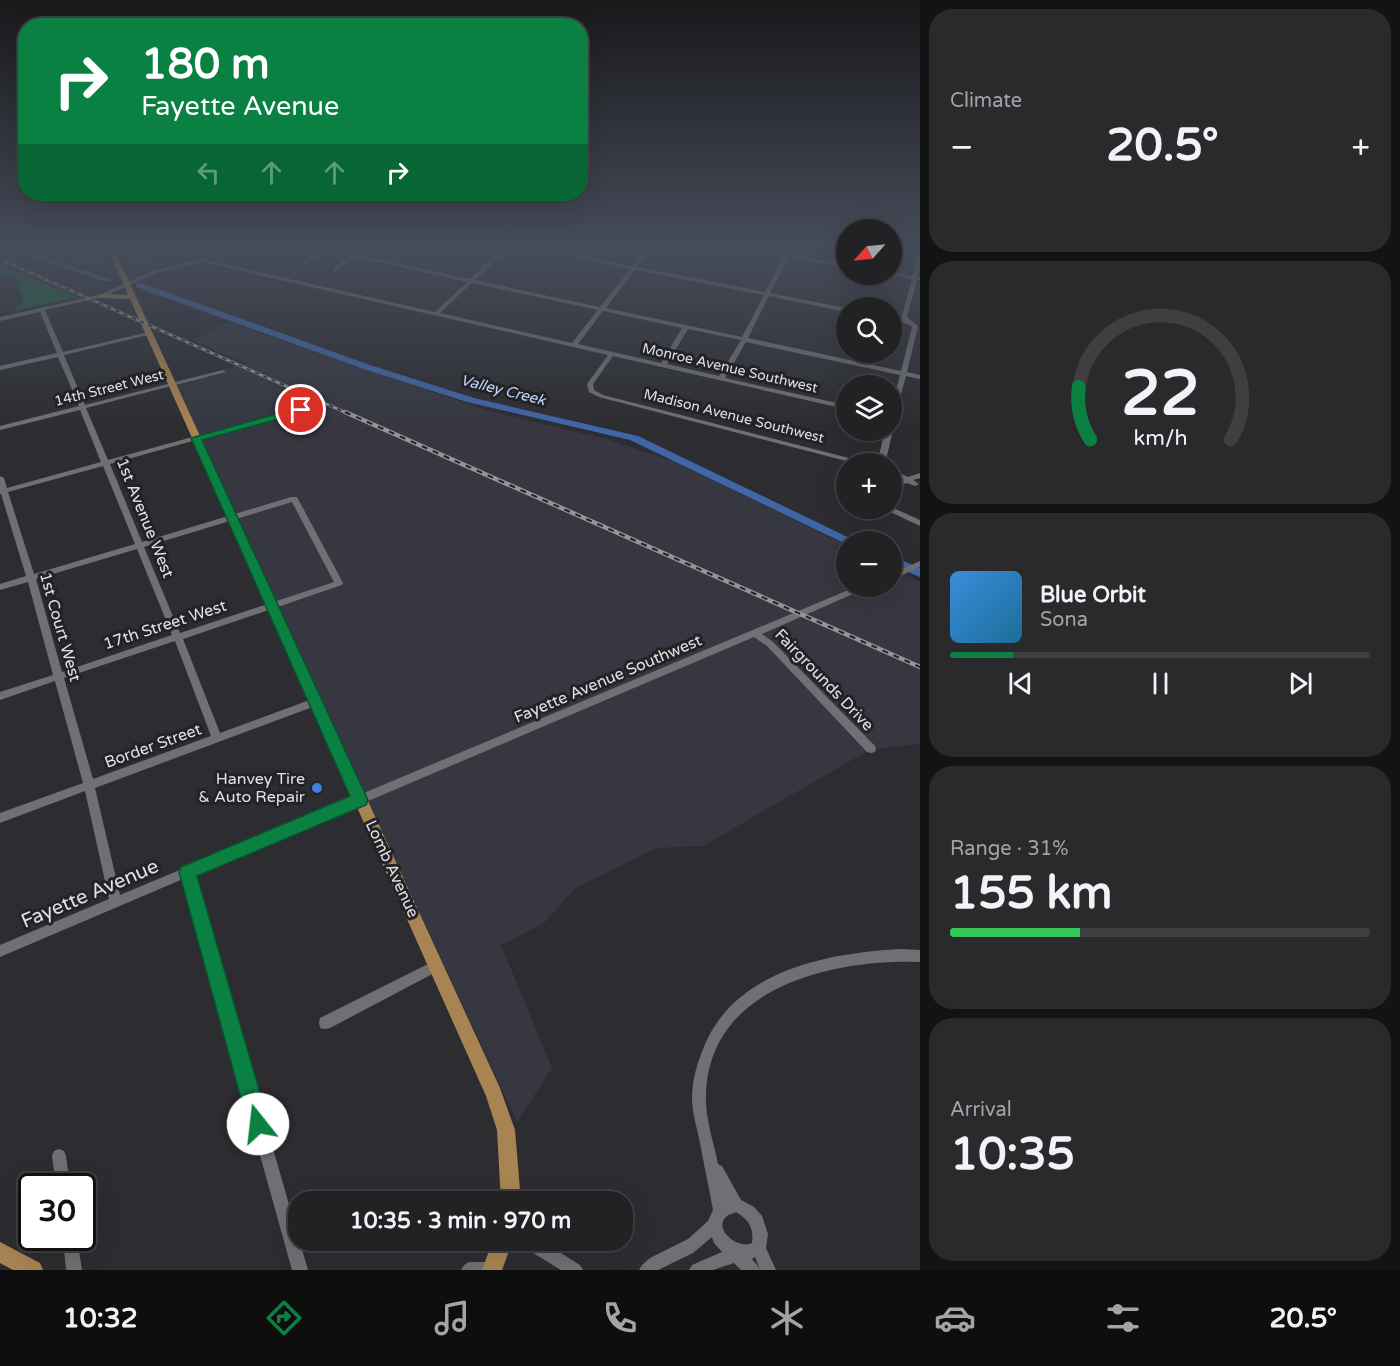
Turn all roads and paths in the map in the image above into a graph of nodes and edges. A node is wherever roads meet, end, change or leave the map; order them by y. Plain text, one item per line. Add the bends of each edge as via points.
1 (45, 308) edge
2 (137, 308) edge
3 (416, 308) edge
4 (442, 308) edge
5 (599, 308) edge
6 (760, 308) edge
7 (907, 308) edge
8 (42, 309) junction
9 (602, 309) junction
10 (437, 313) junction
11 (0, 319) edge
12 (902, 320) edge
13 (910, 322) junction
14 (920, 324) edge
15 (686, 327) junction
16 (149, 334) junction
17 (743, 339) junction
18 (574, 345) junction
19 (612, 353) junction
20 (62, 354) junction
21 (663, 365) junction
22 (0, 368) edge
23 (223, 372) dead end
24 (903, 373) junction
25 (902, 377) edge
26 (920, 377) edge
27 (721, 379) junction
28 (172, 385) junction
29 (316, 405) dead end
30 (836, 405) edge
31 (84, 407) junction
32 (0, 428) edge
33 (196, 438) junction
34 (836, 456) edge
35 (106, 463) junction
36 (920, 475) edge
37 (902, 477) edge
38 (0, 478) edge
39 (911, 482) junction
40 (902, 484) edge
41 (2, 491) edge
42 (902, 516) edge
43 (232, 517) junction
44 (920, 524) edge
45 (139, 545) junction
46 (920, 564) edge
47 (902, 572) edge
48 (31, 578) junction
49 (0, 587) edge
50 (841, 597) edge
51 (272, 605) junction
52 (755, 633) junction
53 (177, 636) junction
54 (58, 676) junction
55 (0, 696) edge
56 (315, 702) junction
57 (217, 739) junction
58 (871, 749) dead end
59 (89, 785) junction
60 (360, 800) junction
61 (0, 818) edge
62 (187, 872) junction
63 (116, 903) junction
64 (0, 951) edge
65 (920, 956) edge
66 (436, 966) junction
67 (325, 1023) dead end
68 (708, 1149) junction
69 (59, 1156) dead end
70 (61, 1173) edge
71 (510, 1191) edge
72 (736, 1205) junction
73 (717, 1218) junction
74 (759, 1248) junction
75 (72, 1251) edge
76 (499, 1251) edge
77 (543, 1251) edge
78 (0, 1252) edge
79 (736, 1257) junction
80 (33, 1270) edge
81 (74, 1270) edge
82 (300, 1270) edge
83 (469, 1270) edge
84 (492, 1270) edge
85 (575, 1270) edge
86 (647, 1270) edge
87 (697, 1270) edge
88 (752, 1270) edge
89 (768, 1270) edge

1 - 8 street
2 - 16 main road, Lomb Avenue
3 - 10 street
4 - 10 street
5 - 9 street
6 - 17 street
7 - 13 street via 904,318
8 - 11 street
8 - 20 street, 1st Avenue West
9 - 15 street
9 - 18 street
10 - 18 street, Monroe Avenue Southwest
12 - 13 street
13 - 14 street
13 - 24 street via 915,326
15 - 17 street
15 - 21 street
16 - 20 street
16 - 28 main road, Lomb Avenue
17 - 24 street
17 - 27 street
18 - 19 street, Monroe Avenue Southwest
19 - 21 street, Monroe Avenue Southwest
19 - 34 street, Madison Avenue Southwest via 590,384 593,392 608,399
20 - 22 street
20 - 31 street, 1st Avenue West
21 - 27 street, Monroe Avenue Southwest
23 - 28 street, 14th Street West
24 - 25 street
24 - 26 street
27 - 30 street, Monroe Avenue Southwest
28 - 31 street, 14th Street West
28 - 33 main road, Lomb Avenue
29 - 33 street
31 - 32 street, 14th Street West
31 - 35 street, 1st Avenue West
33 - 35 street
33 - 43 main road, Lomb Avenue
35 - 41 street
35 - 45 street, 1st Avenue West
36 - 39 street
37 - 39 street
38 - 41 street, 1st Court West
39 - 40 street
41 - 48 street, 1st Court West
42 - 44 street
43 - 45 street
43 - 51 main road, Lomb Avenue
43 - 51 street, 17th Street West via 294,499 339,583
45 - 48 street
45 - 53 street, 1st Avenue West
46 - 47 street
48 - 49 street
48 - 54 street, 1st Court West
50 - 52 street, Fayette Avenue Southwest
51 - 53 street, 17th Street West
51 - 56 main road, Lomb Avenue
52 - 58 street, Fairgrounds Drive
52 - 60 street, Fayette Avenue Southwest
53 - 54 street, 17th Street West
53 - 57 street, 1st Avenue West
54 - 55 street, 17th Street West
54 - 59 street, 1st Court West
56 - 57 street, Border Street
56 - 60 main road, Lomb Avenue
57 - 59 street, Border Street
59 - 61 street, Border Street
59 - 63 street, 1st Court West
60 - 62 street, Fayette Avenue
60 - 66 main road, Lomb Avenue
62 - 63 street, Fayette Avenue
62 - 82 street
63 - 64 street, Fayette Avenue
65 - 68 street via 897,954 834,963 781,981 747,999 718,1031 705,1057 698,1097
66 - 67 street
66 - 71 main road, Lomb Avenue via 494,1094 506,1130
68 - 72 street
68 - 73 street
69 - 70 street
72 - 73 street via 724,1207
72 - 74 street via 750,1212 758,1223
73 - 79 street via 720,1243
73 - 86 street via 692,1245
74 - 79 street via 747,1258
74 - 89 street
75 - 81 street
76 - 84 main road
77 - 85 street
78 - 80 main road
79 - 87 street
79 - 88 street
83 - 84 street

